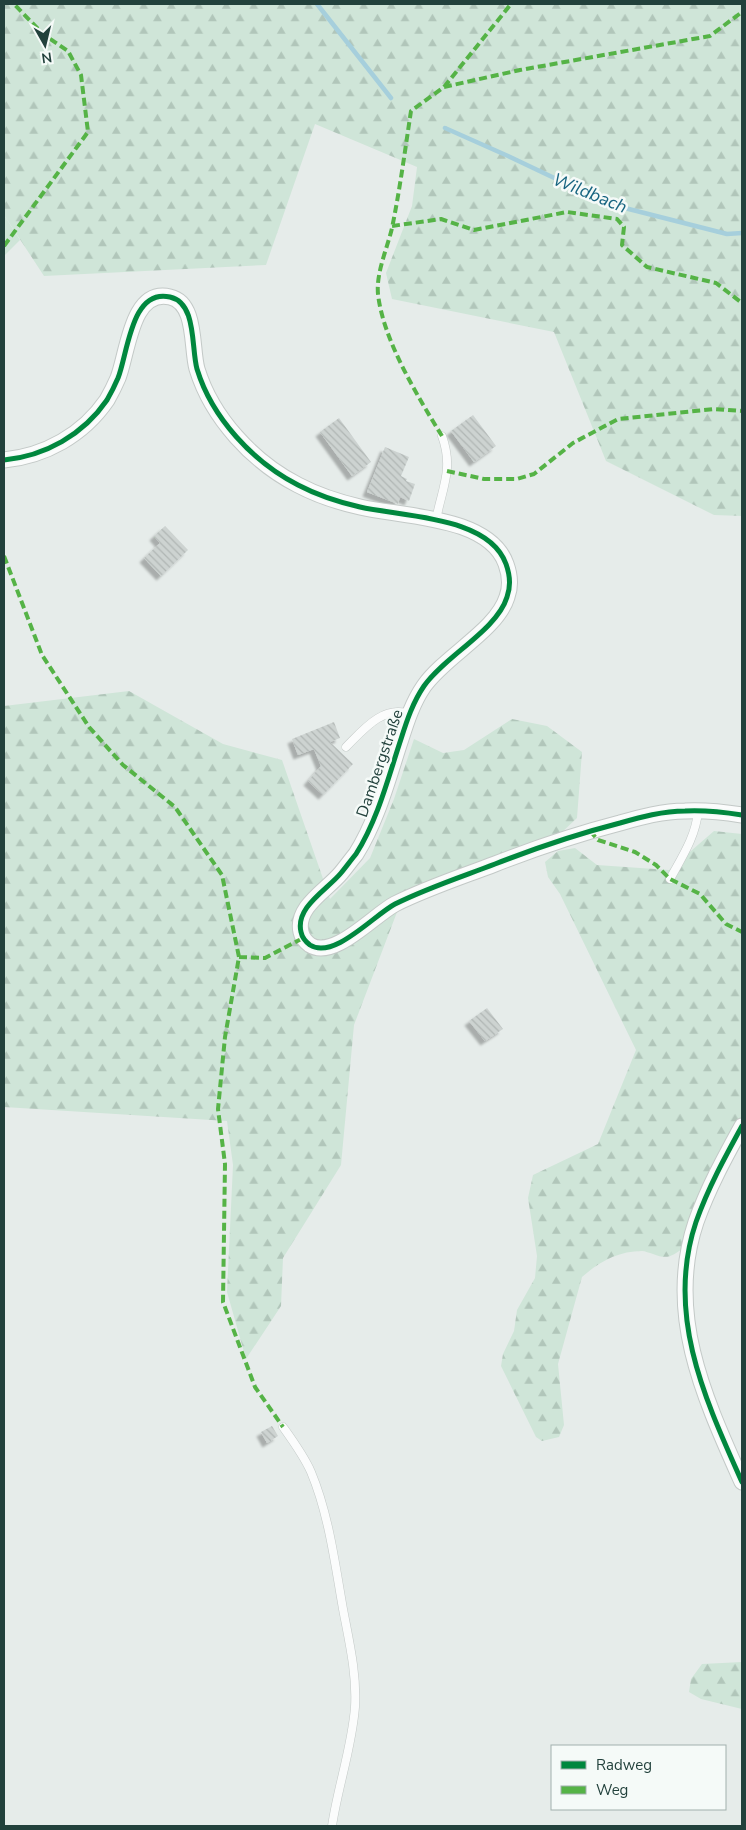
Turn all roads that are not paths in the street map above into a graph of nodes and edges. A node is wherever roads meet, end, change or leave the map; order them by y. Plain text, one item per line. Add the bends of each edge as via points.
1 (442, 436) dead end
2 (4, 460) edge
3 (436, 520) junction
4 (409, 714) junction
5 (346, 747) dead end
6 (698, 811) junction
7 (742, 815) edge
8 (670, 879) dead end
9 (742, 1126) edge
10 (283, 1427) dead end
11 (742, 1482) edge
12 (332, 1826) edge

1 - 3 lane via 448,464
2 - 3 street, Dambergstraße via 37,454 58,445 94,415 118,376 136,317 143,305 155,297 165,296 176,298 188,313 198,371 217,410 264,464 328,498 374,510
3 - 4 street, Dambergstraße via 462,526 494,544 504,557 510,587 499,614 427,682
4 - 5 lane via 402,711 385,714
4 - 6 street, Dambergstraße via 367,834 340,874 306,908 301,919 300,930 310,945 320,948 333,946 391,906 543,846 642,817
6 - 7 street, Dambergstraße
6 - 8 lane via 693,835
9 - 11 street via 707,1194 696,1224 685,1292 689,1342 696,1368
10 - 12 lane via 299,1450 319,1494 353,1667 353,1726

